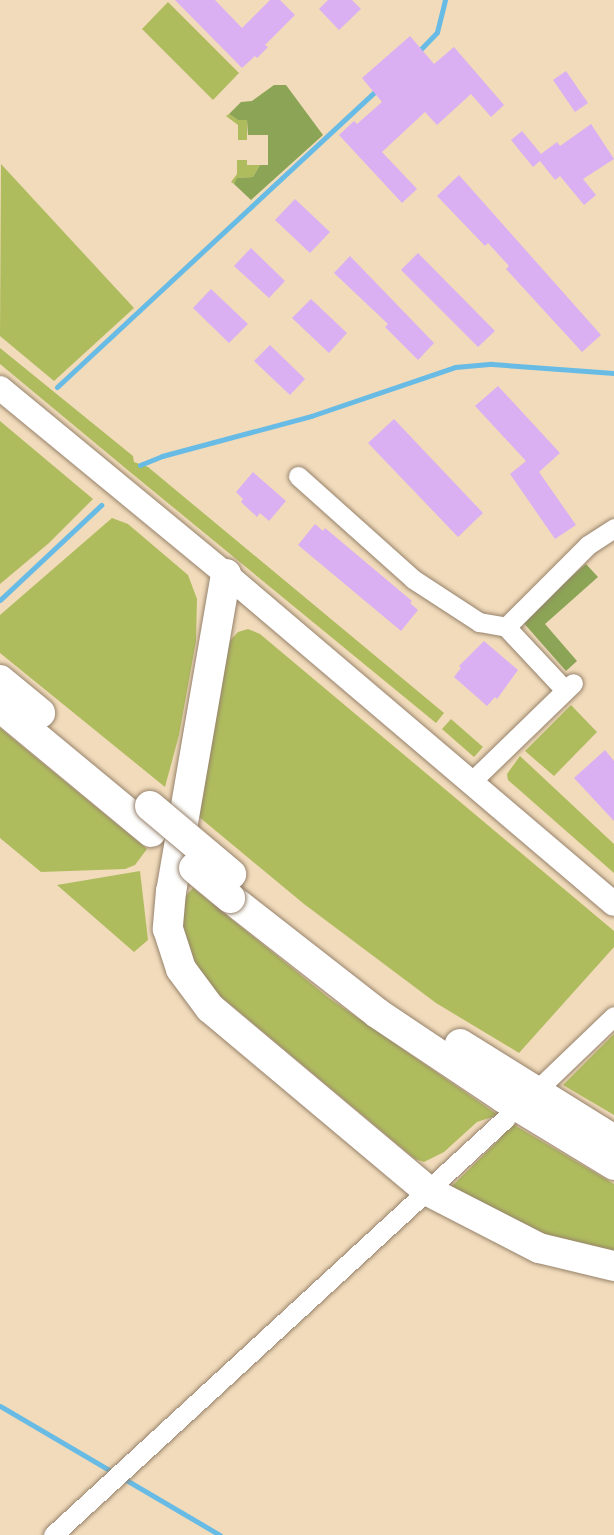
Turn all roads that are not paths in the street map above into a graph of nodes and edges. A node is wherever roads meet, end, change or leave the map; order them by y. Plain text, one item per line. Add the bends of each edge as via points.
1 (0, 388) edge
2 (298, 476) dead end
3 (614, 528) edge
4 (226, 574) junction
5 (506, 627) junction
6 (0, 681) edge
7 (0, 706) edge
8 (471, 782) junction
9 (150, 819) junction
10 (231, 886) junction
11 (614, 904) edge
12 (614, 1016) edge
13 (543, 1084) dead end
14 (506, 1118) dead end
15 (614, 1140) edge
16 (614, 1165) edge
17 (428, 1191) junction
18 (614, 1266) edge
19 (53, 1535) edge

1 - 4 main road
2 - 5 street via 413,579 479,622
3 - 5 street via 588,545
4 - 8 main road
4 - 17 highway via 171,891 168,929 181,969 210,1008
5 - 8 street via 569,686
6 - 9 highway
7 - 9 highway
8 - 11 main road
9 - 10 highway, bridge
10 - 15 highway via 385,995
10 - 16 highway via 377,1013
12 - 13 street
14 - 17 street
17 - 18 highway via 539,1248
17 - 19 street

